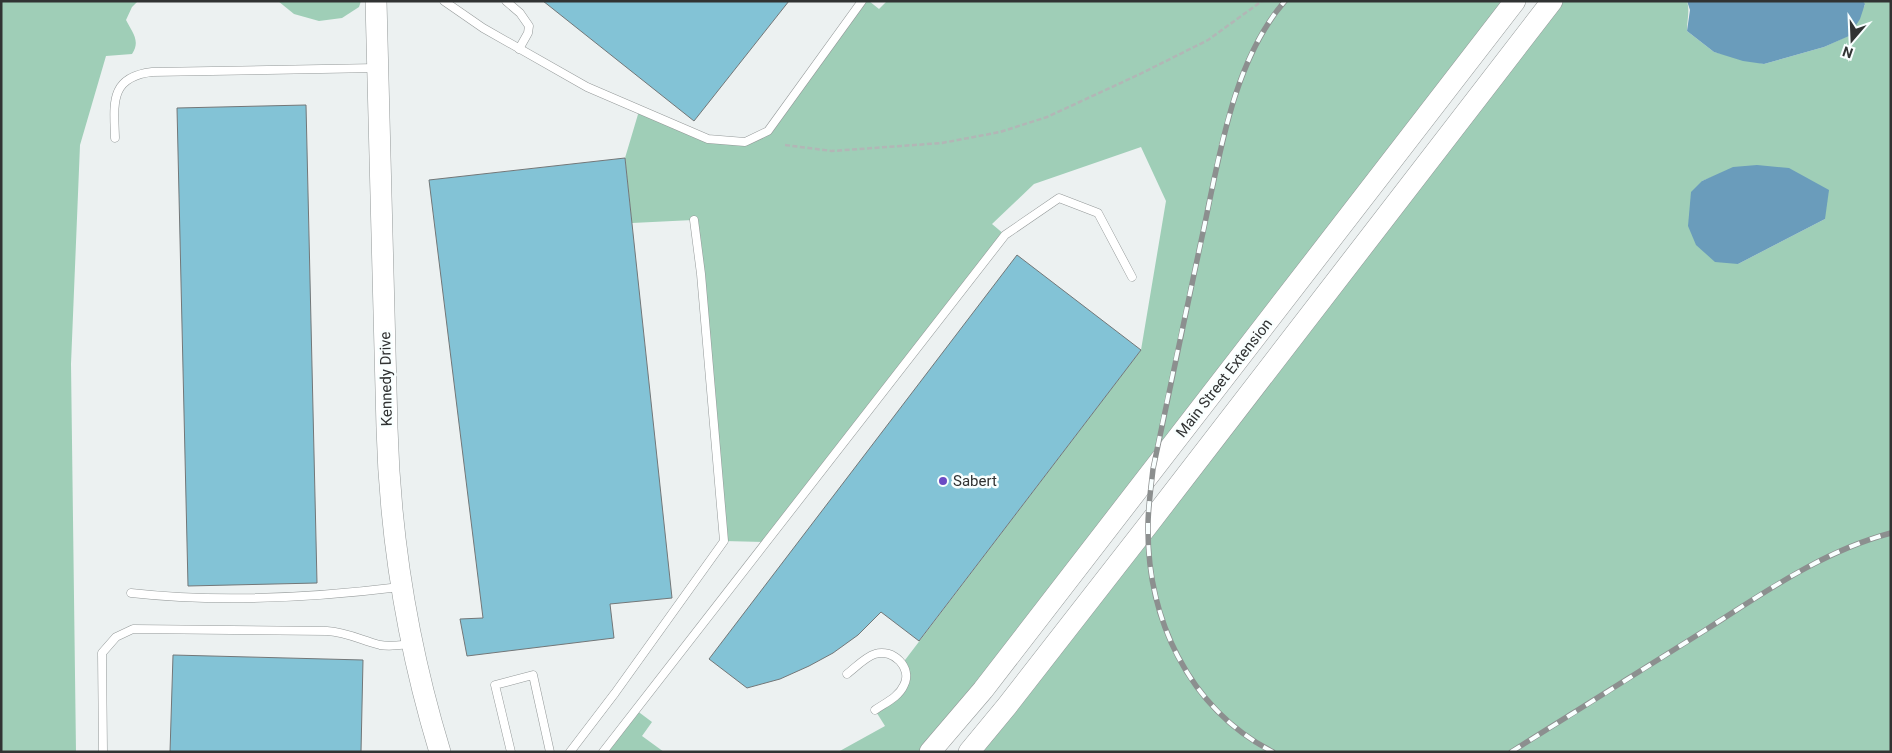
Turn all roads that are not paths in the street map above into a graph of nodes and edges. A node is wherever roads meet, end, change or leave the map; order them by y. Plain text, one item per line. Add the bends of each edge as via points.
1 (376, 1) edge
2 (444, 1) edge
3 (506, 1) edge
4 (862, 1) edge
5 (1515, 1) edge
6 (1552, 1) edge
7 (519, 49) junction
8 (378, 68) junction
9 (115, 138) dead end
10 (694, 220) dead end
11 (1132, 277) dead end
12 (402, 587) junction
13 (132, 593) dead end
14 (413, 644) junction
15 (847, 674) dead end
16 (875, 710) dead end
17 (103, 752) edge
18 (440, 752) edge
19 (511, 752) edge
20 (550, 752) edge
21 (570, 752) edge
22 (603, 752) edge
23 (930, 752) edge
24 (969, 752) edge

1 - 8 main road, Kennedy Drive
2 - 7 lane
3 - 7 lane via 527,20 529,26
4 - 7 lane via 768,131 745,142 708,139 639,111 587,87
5 - 23 main road, Main Street Extension via 983,690
6 - 24 main road, Main Street Extension
8 - 9 lane via 285,68 134,75 117,92
8 - 12 main road, Kennedy Drive via 388,461
10 - 21 lane via 724,541
11 - 22 lane via 1098,213 1059,198 1005,236
12 - 13 lane via 277,597 185,598
12 - 14 main road, Kennedy Drive
14 - 17 lane via 380,645 335,631 133,629 116,638 102,653
14 - 18 main road, Kennedy Drive
15 - 16 lane via 880,652 894,656 902,664 907,676 903,688
19 - 20 lane via 495,685 533,675

